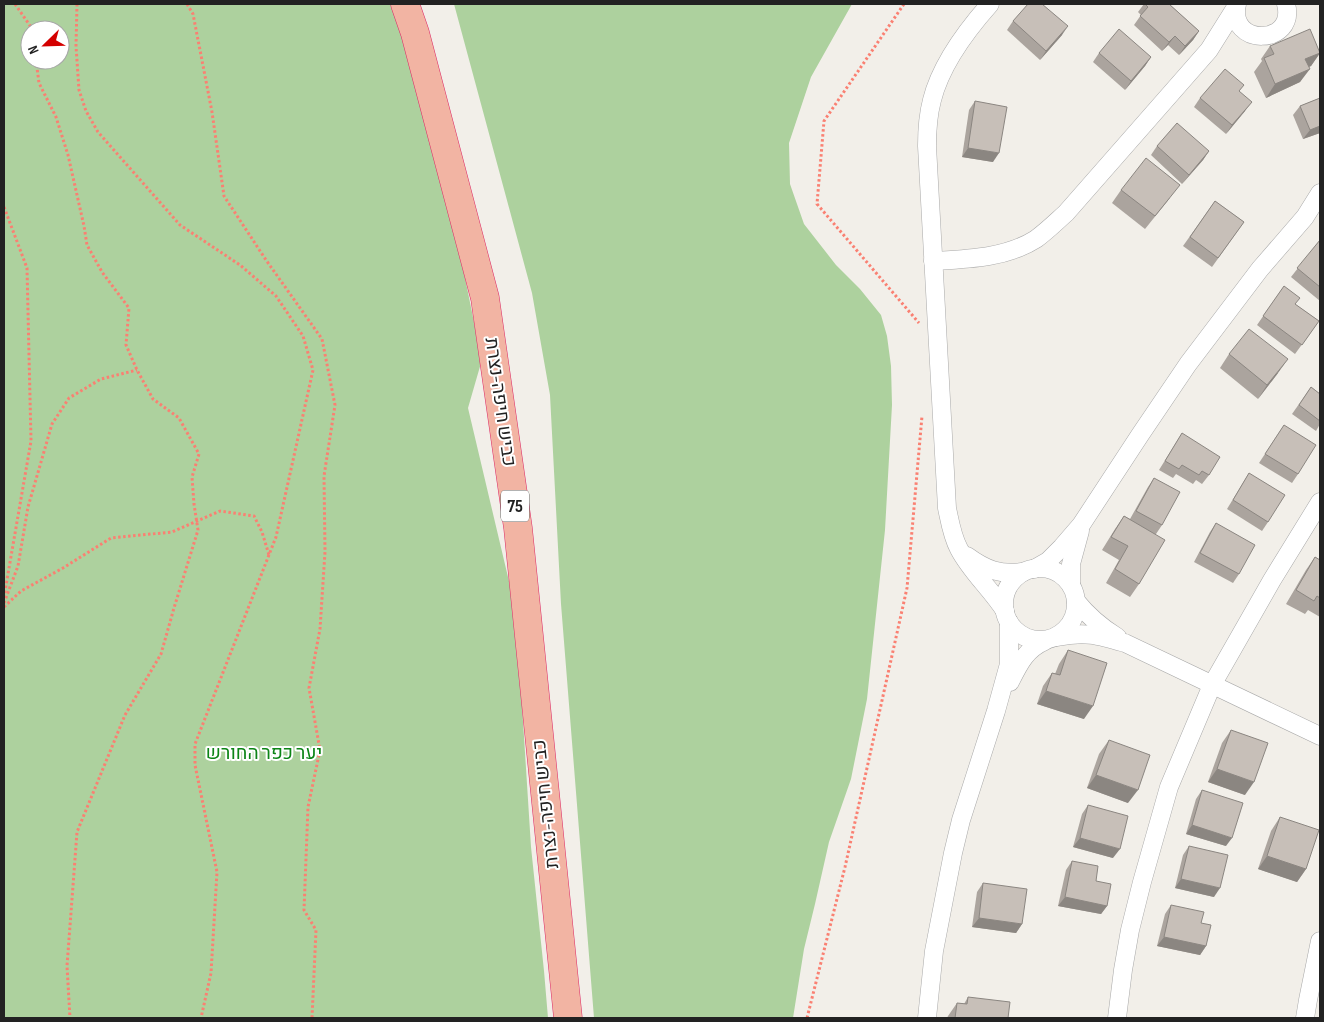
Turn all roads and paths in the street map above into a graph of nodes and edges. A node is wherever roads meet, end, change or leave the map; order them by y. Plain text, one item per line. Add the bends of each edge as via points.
1 (15, 4) edge
2 (77, 4) edge
3 (187, 4) edge
4 (405, 4) edge
5 (904, 4) edge
6 (990, 4) edge
7 (1286, 4) edge
8 (1236, 5) edge
9 (26, 20) edge
10 (1252, 35) junction
11 (1209, 50) junction
12 (37, 70) edge
13 (1320, 193) edge
14 (4, 207) edge
15 (1320, 209) edge
16 (1305, 217) junction
17 (933, 261) junction
18 (923, 328) dead end
19 (137, 370) junction
20 (922, 414) dead end
21 (1320, 502) edge
22 (196, 521) junction
23 (1084, 521) junction
24 (955, 540) junction
25 (269, 556) junction
26 (1029, 570) junction
27 (1073, 592) junction
28 (4, 597) edge
29 (4, 605) edge
30 (1007, 617) junction
31 (1051, 639) junction
32 (1125, 643) junction
33 (1212, 685) junction
34 (996, 711) junction
35 (1320, 736) edge
36 (1320, 941) edge
37 (70, 1018) edge
38 (201, 1018) edge
39 (312, 1018) edge
40 (568, 1018) edge
41 (807, 1018) edge
42 (927, 1018) edge
43 (1117, 1018) edge
44 (1305, 1018) edge

1 - 9 path
2 - 25 path via 79,90 98,132 180,225 240,265 276,296 303,336 313,370 276,538
3 - 39 path via 192,14 212,112 224,196 322,338 335,405 324,476 325,552 320,629 309,688 320,750 308,807 304,900 304,910 316,930
4 - 40 highway, כביש חיפה-נצרת / 75 via 485,298 518,528
5 - 18 path via 824,121 817,204
6 - 17 street via 958,44 932,99 927,146
7 - 10 street via 1287,15 1282,28 1263,37
8 - 10 street via 1238,22
8 - 11 street
10 - 11 street via 1223,42
11 - 17 street via 1049,229 1034,240 1001,254
12 - 19 path via 39,83 56,117 68,155 87,245 129,308 126,345
13 - 16 street
14 - 28 path via 27,268 32,441
15 - 16 street
16 - 23 street via 1188,364
17 - 24 street via 947,508
19 - 22 path via 153,399 179,418 199,454 192,477
19 - 29 path via 102,378 69,398 52,424 28,507 18,566
20 - 41 path via 907,588 845,867
21 - 33 street
22 - 25 path via 220,511 254,516
22 - 29 path via 172,532 111,538 21,590
22 - 37 path via 198,530 162,654 125,715 77,832 67,966
23 - 26 street via 1055,554
23 - 27 street via 1071,564
24 - 26 street via 967,556 993,571 1009,574
24 - 30 street via 968,564
25 - 38 path via 195,744 195,766 218,872 211,973
26 - 27 street via 1053,570 1063,576
26 - 30 street via 1019,574 1005,593
27 - 31 street via 1074,619 1067,630
27 - 32 street via 1086,613
30 - 31 street via 1011,627 1021,635 1032,640
30 - 34 street via 1009,664
31 - 32 street via 1087,634
31 - 34 street via 1034,645 1027,652
32 - 33 street
33 - 35 street
33 - 43 street via 1169,788 1157,827 1130,930
34 - 42 street via 953,854 934,951
36 - 44 street

